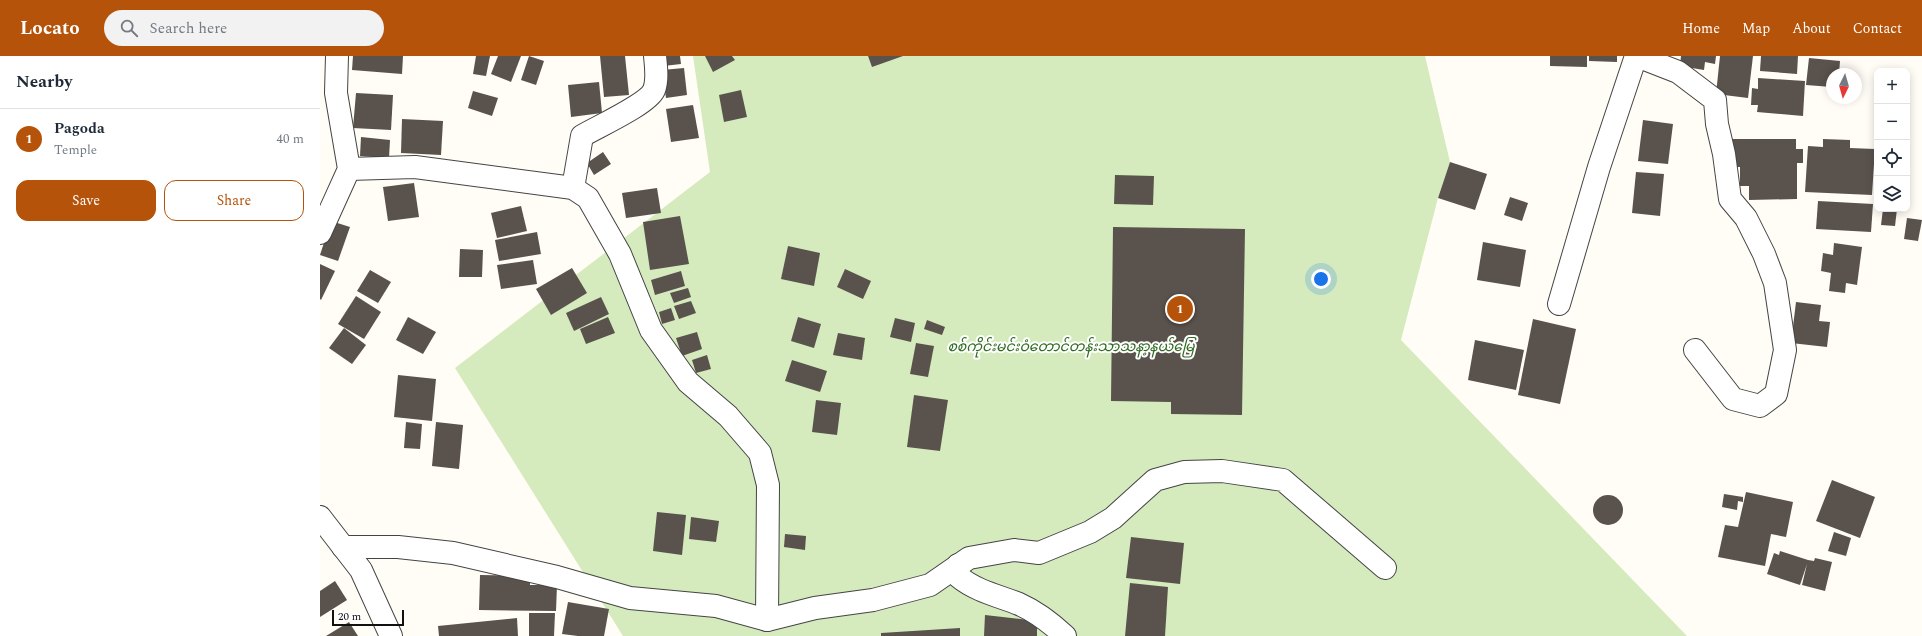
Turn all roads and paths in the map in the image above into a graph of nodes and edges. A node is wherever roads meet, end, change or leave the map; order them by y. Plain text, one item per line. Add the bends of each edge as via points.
1 (337, 56) edge
2 (655, 56) edge
3 (1636, 56) edge
4 (349, 169) junction
5 (573, 188) junction
6 (320, 233) edge
7 (1559, 304) dead end
8 (1695, 350) dead end
9 (320, 517) edge
10 (343, 547) junction
11 (958, 565) junction
12 (1385, 568) dead end
13 (767, 620) junction
14 (392, 636) edge
15 (1065, 636) edge

1 - 4 street via 336,93
2 - 5 street via 655,88 651,95 582,136
3 - 7 street via 1599,167
3 - 8 street via 1678,72 1715,100 1730,199 1746,218 1775,283 1784,350 1776,394 1760,406 1733,399
4 - 5 street via 415,167
4 - 6 street
5 - 13 street via 588,198 620,254 651,330 688,382 728,416 760,453 768,485
9 - 10 street
10 - 13 street via 398,547 453,553 557,577 630,598 716,606
10 - 14 street via 361,570
11 - 12 street via 968,558 990,553 1014,550 1039,553 1090,532 1113,518 1155,480 1184,472 1222,471 1283,480
11 - 13 street via 930,585 873,600 815,608
11 - 15 street via 959,577 968,585 1021,605 1047,619

